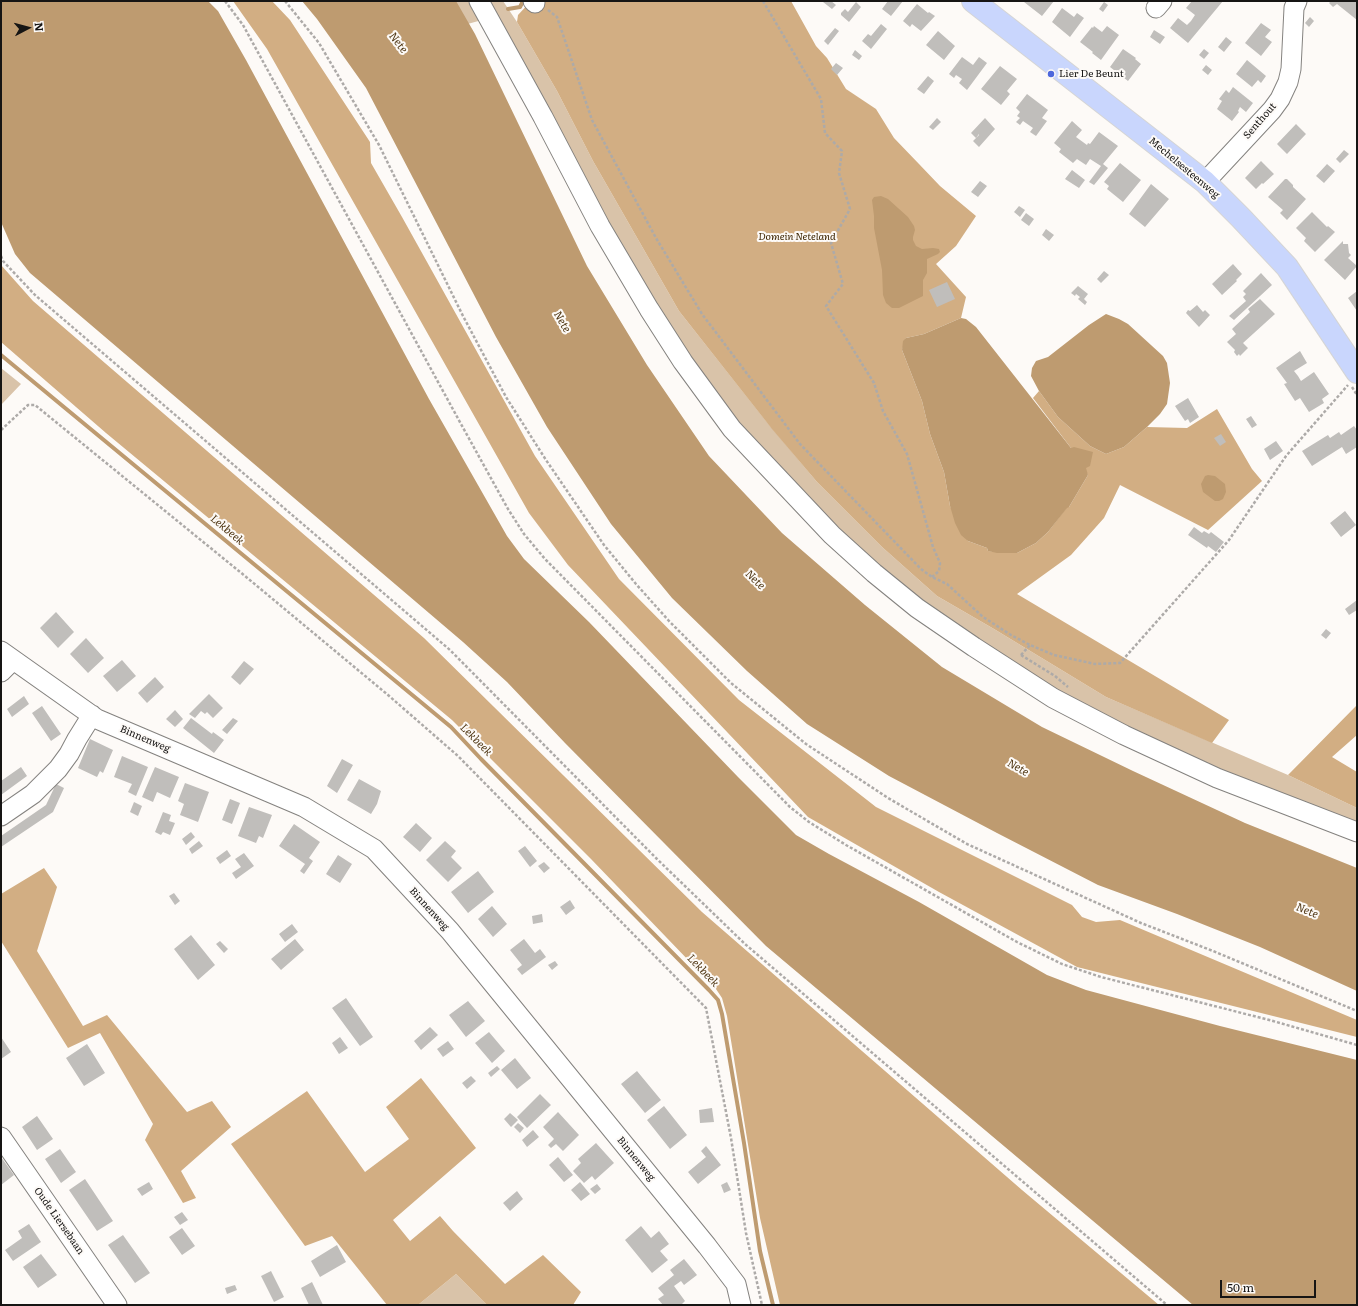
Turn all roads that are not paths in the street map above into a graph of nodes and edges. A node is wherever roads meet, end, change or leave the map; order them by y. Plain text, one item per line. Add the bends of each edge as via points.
1 (479, 1) edge
2 (973, 1) edge
3 (1296, 1) edge
4 (1205, 182) junction
5 (1353, 377) edge
6 (5, 661) edge
7 (92, 716) junction
8 (1, 816) edge
9 (1357, 832) edge
10 (1, 1137) edge
11 (117, 1305) edge
12 (741, 1305) edge

1 - 9 street via 600,226 684,362 732,429 832,535 917,608 1053,698 1124,735 1217,778
2 - 4 main road, Mechelsesteenweg
3 - 4 street, Senthout via 1291,69 1280,99
4 - 5 main road, Mechelsesteenweg via 1287,267
6 - 7 street, Binnenweg
7 - 8 street via 58,770 33,794
7 - 12 street, Binnenweg via 304,807 374,849 450,931 707,1246 736,1284
10 - 11 street, Oude Liersebaan

